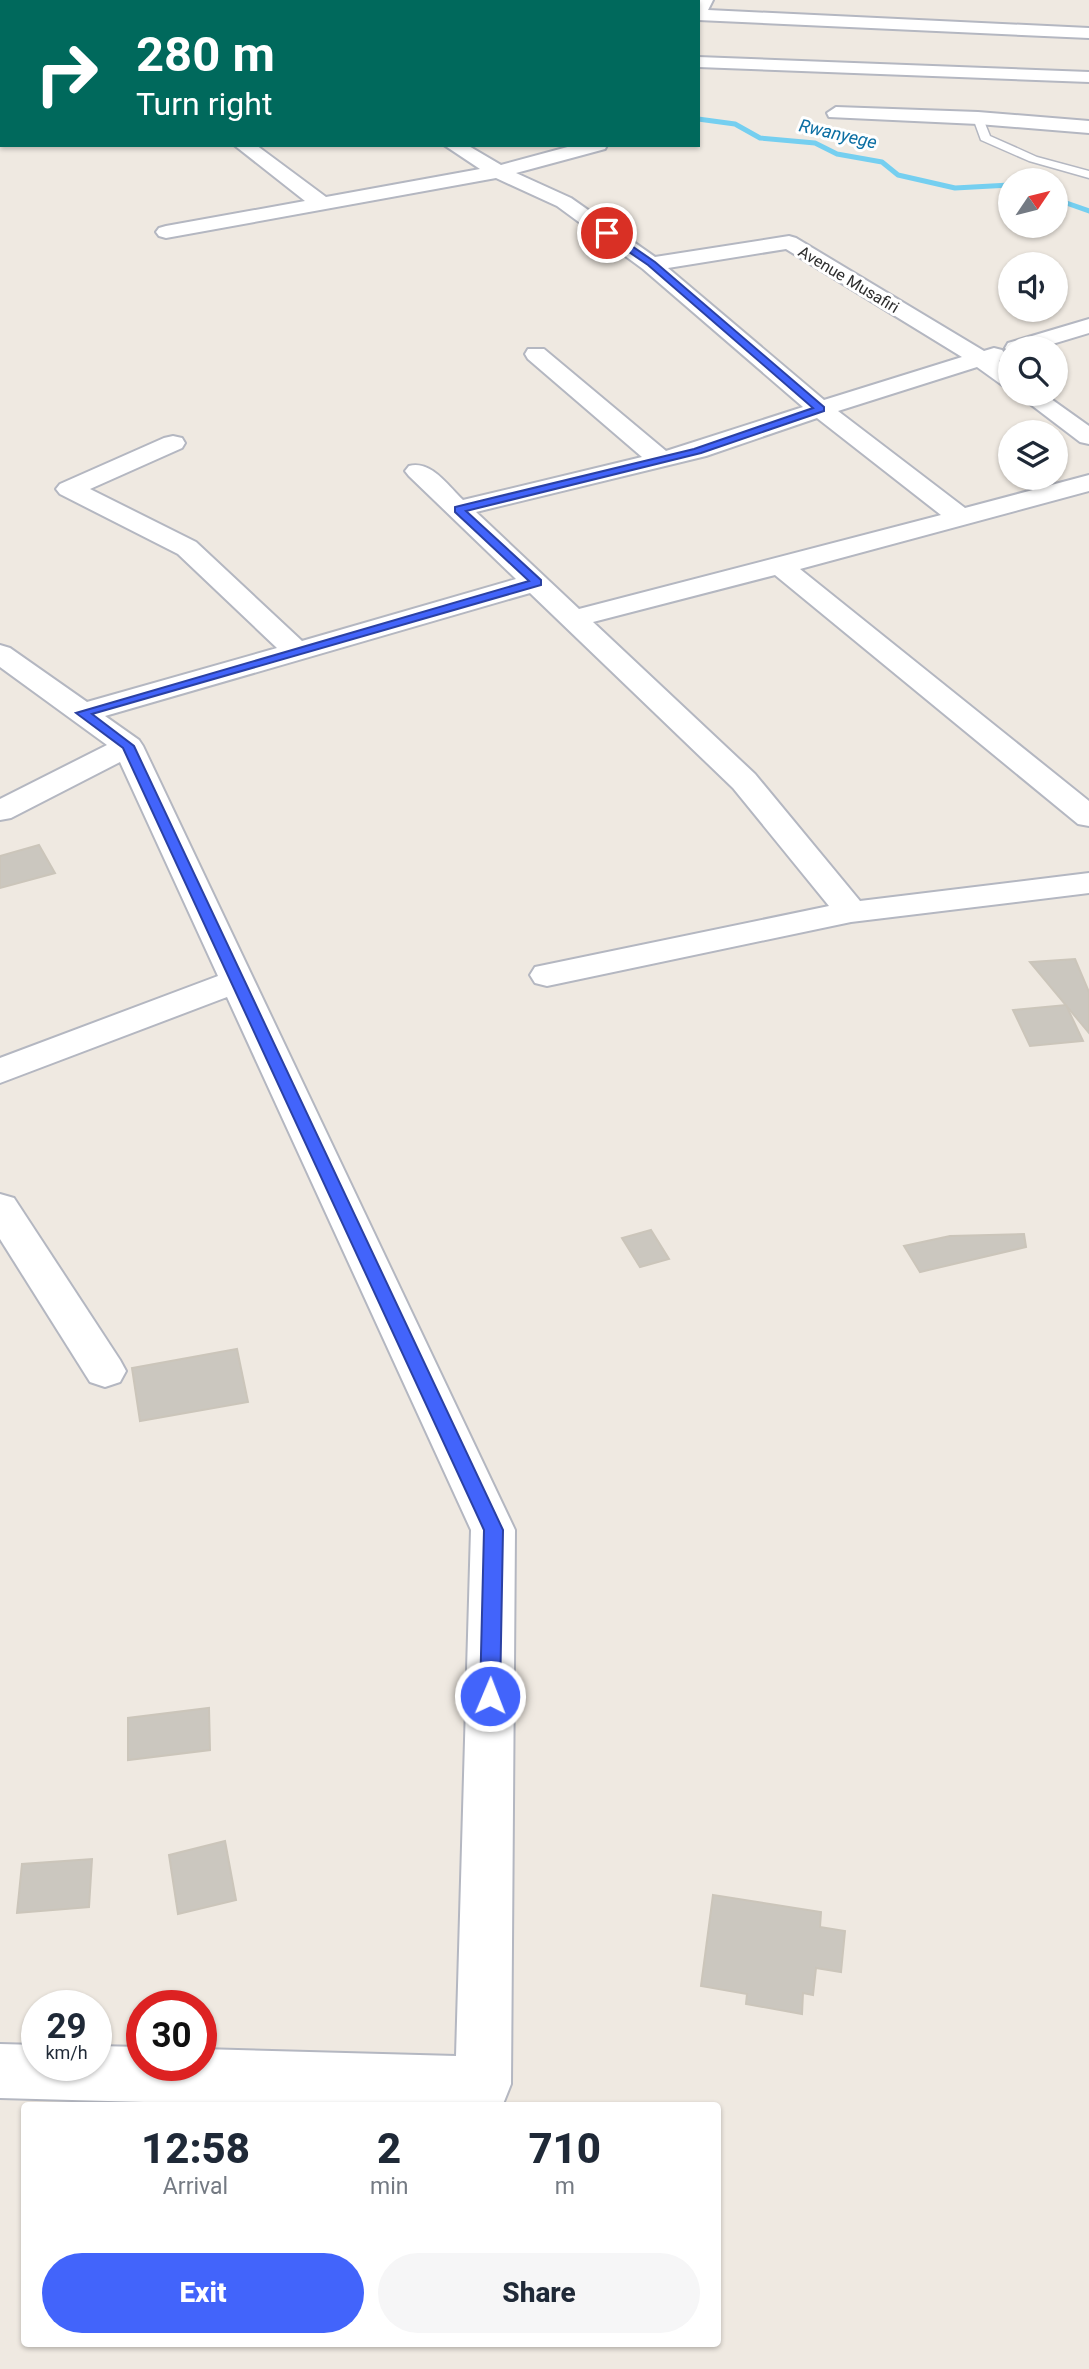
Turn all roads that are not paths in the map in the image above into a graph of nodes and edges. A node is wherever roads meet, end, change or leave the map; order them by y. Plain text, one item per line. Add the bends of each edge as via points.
1 (975, 9) dead end
2 (700, 15) edge
3 (978, 29) junction
4 (1089, 33) edge
5 (700, 62) edge
6 (975, 72) junction
7 (1089, 77) edge
8 (836, 113) dead end
9 (978, 118) junction
10 (1089, 127) edge
11 (246, 147) edge
12 (456, 147) edge
13 (591, 147) edge
14 (498, 172) junction
15 (1089, 175) edge
16 (322, 204) junction
17 (166, 232) dead end
18 (652, 264) junction
19 (1089, 326) edge
20 (1056, 336) edge
21 (536, 354) dead end
22 (998, 354) edge
23 (981, 359) junction
24 (998, 371) edge
25 (1046, 406) edge
26 (820, 409) junction
27 (1089, 437) edge
28 (173, 443) dead end
29 (661, 460) junction
30 (418, 471) dead end
31 (1089, 483) edge
32 (458, 509) junction
33 (961, 518) junction
34 (780, 566) junction
35 (537, 582) junction
36 (574, 618) junction
37 (297, 651) junction
38 (0, 654) edge
39 (82, 713) junction
40 (128, 746) junction
41 (0, 811) edge
42 (1089, 817) edge
43 (1089, 883) edge
44 (851, 912) junction
45 (547, 975) dead end
46 (237, 981) junction
47 (0, 1071) edge
48 (6, 1230) edge
49 (104, 1371) dead end
50 (0, 2071) edge

1 - 3 street
2 - 3 street
3 - 4 street
3 - 6 street
5 - 6 street
6 - 7 street
8 - 9 street
9 - 10 street
9 - 15 lane via 985,138 1033,159
11 - 16 street
12 - 14 street
13 - 14 street
14 - 16 street
14 - 18 street via 564,202
16 - 17 street
18 - 23 street, Avenue Musafiri via 789,242
18 - 26 street
19 - 20 street
21 - 29 street
22 - 23 street
23 - 24 street, Avenue Musafiri
23 - 26 street
25 - 27 street
26 - 29 street
26 - 33 street
28 - 37 street via 69,489 187,548
29 - 32 street
30 - 32 street
31 - 33 street
32 - 35 street
33 - 34 street
34 - 36 street
34 - 42 street
35 - 36 street
35 - 37 street
36 - 44 street via 744,781
37 - 39 street
38 - 39 street
39 - 40 street
40 - 41 street
40 - 46 street
43 - 44 street
44 - 45 street
46 - 47 street
46 - 50 street via 493,1530 483,2084
48 - 49 street

